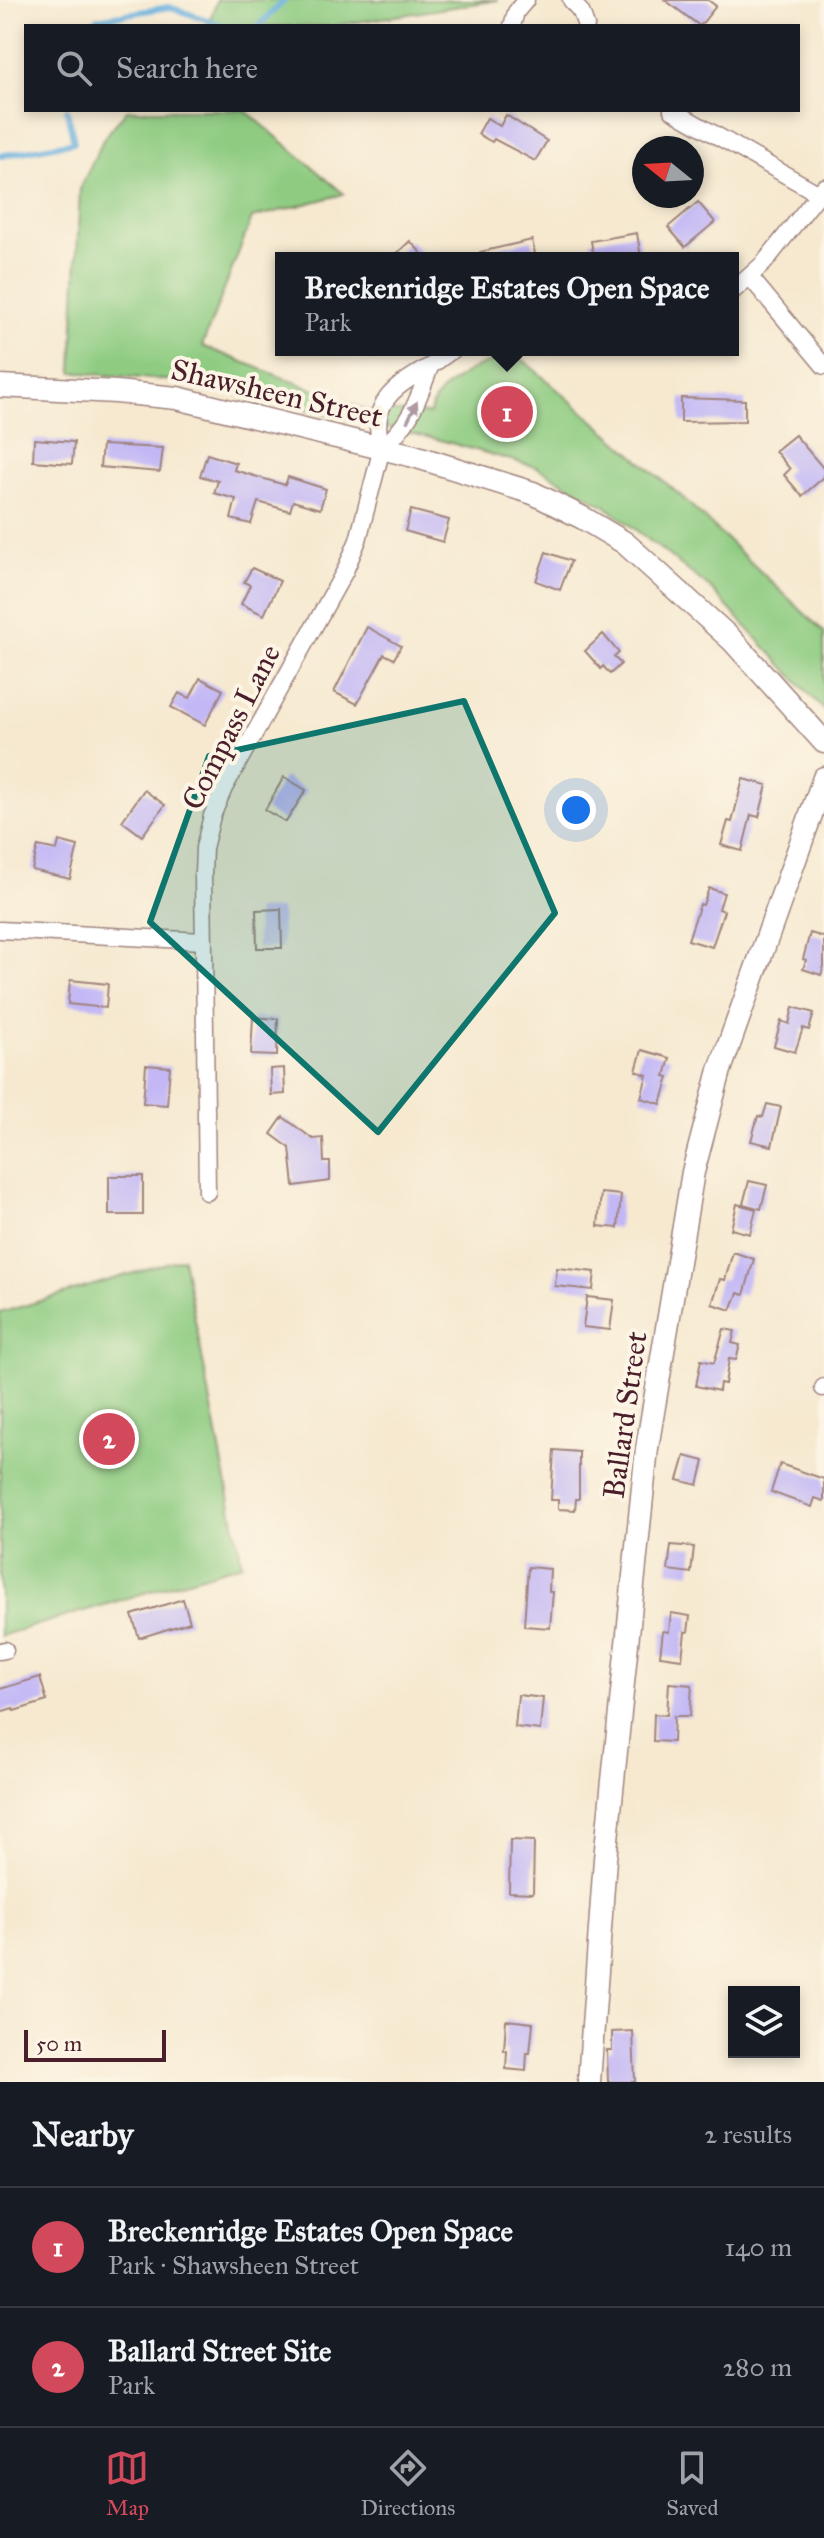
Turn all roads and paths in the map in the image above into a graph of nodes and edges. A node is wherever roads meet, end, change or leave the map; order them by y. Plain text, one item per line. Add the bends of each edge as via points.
1 (526, 0) edge
2 (571, 0) edge
3 (513, 24) edge
4 (585, 24) edge
5 (676, 112) edge
6 (821, 190) edge
7 (750, 277) junction
8 (739, 286) edge
9 (445, 356) edge
10 (824, 366) edge
11 (430, 367) junction
12 (0, 386) edge
13 (382, 448) junction
14 (824, 742) edge
15 (824, 778) edge
16 (0, 930) edge
17 (203, 941) junction
18 (207, 1192) dead end
19 (589, 2082) edge

1 - 3 street
2 - 4 street
5 - 6 street
6 - 7 street
7 - 8 street
7 - 10 street
9 - 11 street
13 -> 11 street via 405,426
11 - 13 street via 404,381 382,408 376,424
12 - 13 street, Shawsheen Street via 177,398
13 - 14 street, Shawsheen Street via 533,493 625,543 732,640
13 - 17 street, Compass Lane via 342,579 237,761 212,816 204,848
15 - 19 street, Ballard Street via 720,1070 693,1172 647,1448 605,1859
16 - 17 street
17 - 18 street, Compass Lane

